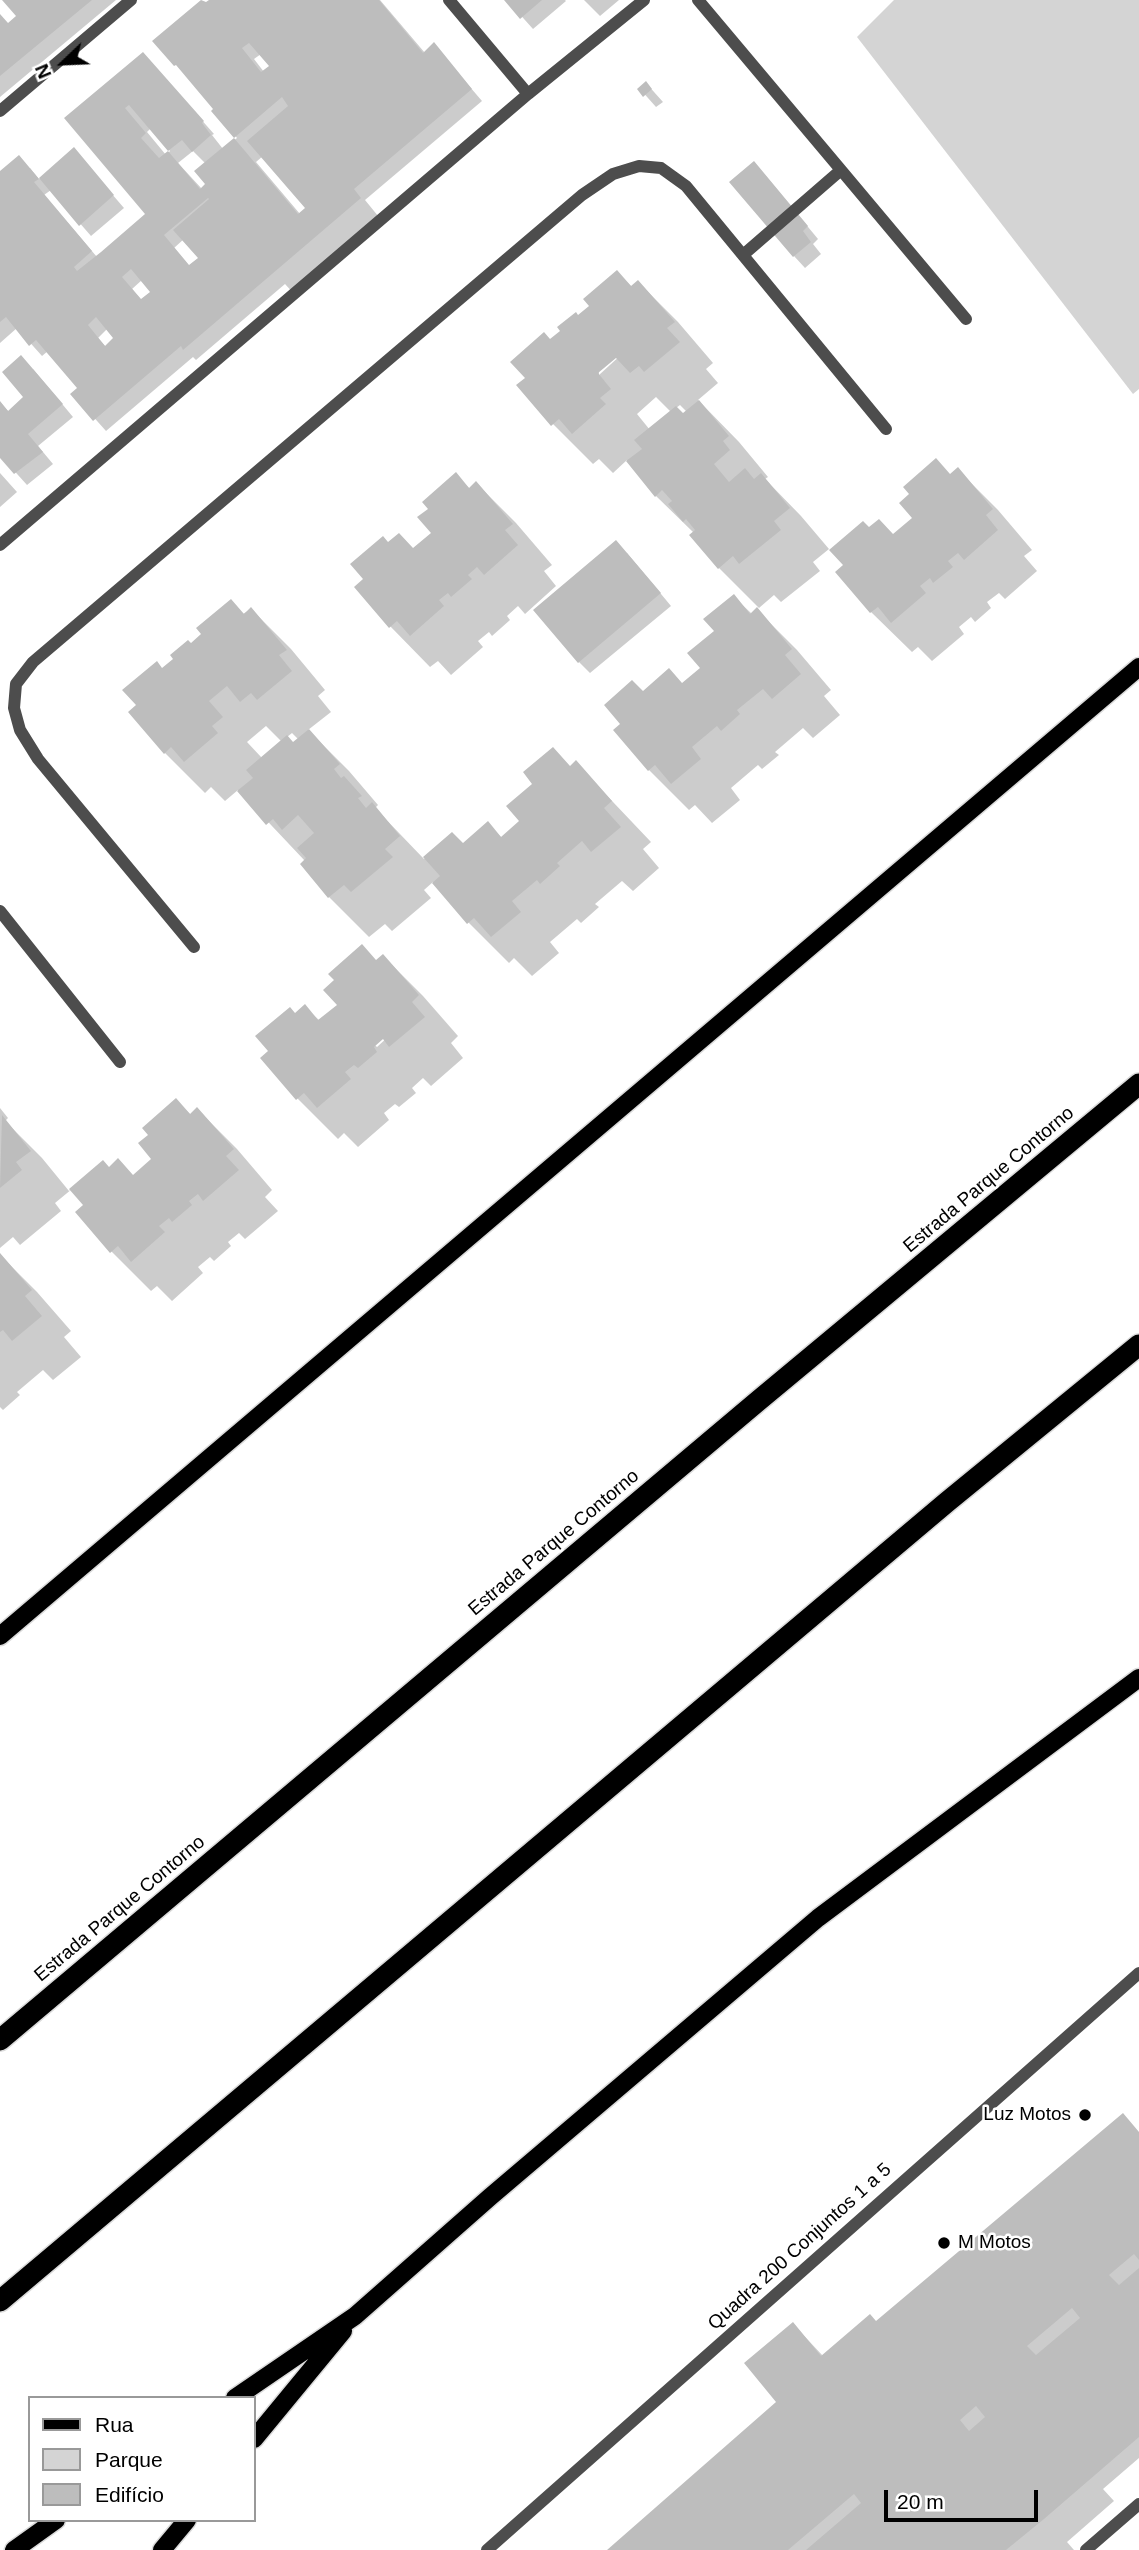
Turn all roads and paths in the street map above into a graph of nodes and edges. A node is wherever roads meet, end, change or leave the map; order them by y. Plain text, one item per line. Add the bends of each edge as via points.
1 (131, 0) edge
2 (449, 0) edge
3 (644, 0) edge
4 (698, 0) edge
5 (528, 94) junction
6 (0, 111) edge
7 (841, 170) junction
8 (743, 255) junction
9 (966, 319) dead end
10 (886, 429) dead end
11 (0, 545) edge
12 (1139, 667) edge
13 (0, 911) edge
14 (194, 947) dead end
15 (120, 1062) dead end
16 (1139, 1084) edge
17 (1139, 1345) edge
18 (0, 1636) edge
19 (1139, 1678) edge
20 (1136, 1980) edge
21 (0, 2040) edge
22 (0, 2301) edge
23 (355, 2316) junction
24 (238, 2396) edge
25 (256, 2437) edge
26 (1139, 2504) edge
27 (53, 2522) edge
28 (185, 2522) edge
29 (14, 2550) edge
30 (162, 2550) edge
31 (488, 2550) edge
32 (1086, 2550) edge

1 - 6 street
2 - 5 street
3 - 5 street
4 - 7 street
5 - 11 street
7 - 8 street
7 - 9 street
8 - 10 street
8 - 14 street via 686,186 661,168 639,166 613,174 582,195 33,662 16,684 14,709 20,730 38,759
12 - 18 main road
13 - 15 street
16 - 21 highway, Estrada Parque Contorno
17 - 22 highway
19 - 23 main road via 818,1918
20 - 31 street, Quadra 200 Conjuntos 1 a 5
23 - 24 main road
23 - 25 main road
26 - 32 street
27 - 29 main road
28 - 30 main road

